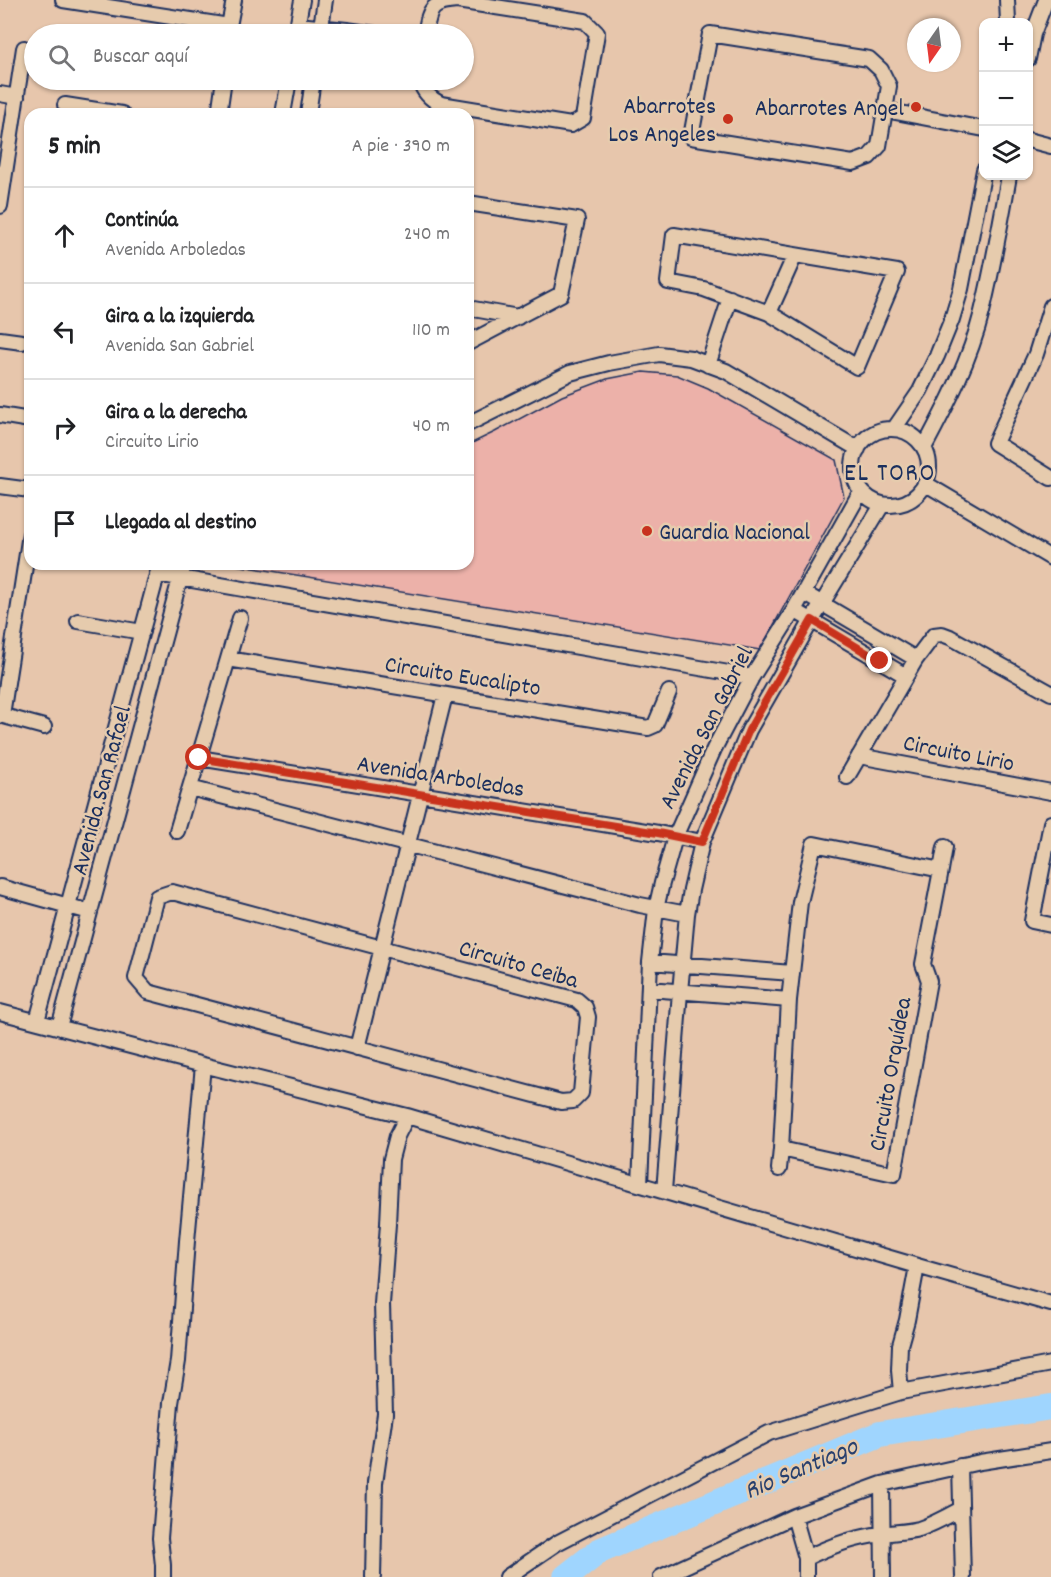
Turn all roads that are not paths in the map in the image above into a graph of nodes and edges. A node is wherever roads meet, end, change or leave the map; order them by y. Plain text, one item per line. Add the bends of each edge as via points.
1 (63, 0) edge
2 (234, 0) edge
3 (302, 0) edge
4 (325, 0) edge
5 (1007, 0) edge
6 (1046, 0) edge
7 (1008, 18) edge
8 (217, 24) edge
9 (230, 24) edge
10 (298, 24) edge
11 (321, 24) edge
12 (427, 24) edge
13 (1033, 34) edge
14 (24, 48) dead end
15 (222, 90) edge
16 (287, 90) edge
17 (312, 90) edge
18 (424, 90) edge
19 (0, 94) edge
20 (17, 97) junction
21 (65, 105) dead end
22 (82, 108) edge
23 (220, 108) edge
24 (284, 108) edge
25 (309, 108) edge
26 (466, 108) edge
27 (474, 109) edge
28 (885, 110) junction
29 (979, 128) edge
30 (1033, 141) edge
31 (1051, 146) edge
32 (982, 180) edge
33 (1008, 180) edge
34 (474, 204) edge
35 (0, 206) edge
36 (795, 255) junction
37 (730, 298) junction
38 (1051, 306) edge
39 (474, 309) edge
40 (769, 313) junction
41 (518, 317) junction
42 (0, 339) edge
43 (474, 340) edge
44 (22, 342) dead end
45 (708, 364) junction
46 (1, 420) edge
47 (24, 420) edge
48 (474, 421) edge
49 (894, 429) junction
50 (924, 448) junction
51 (858, 449) junction
52 (1051, 478) edge
53 (926, 484) junction
54 (0, 486) edge
55 (24, 489) edge
56 (861, 491) junction
57 (882, 505) junction
58 (1051, 558) edge
59 (24, 570) edge
60 (159, 570) edge
61 (161, 570) edge
62 (182, 570) edge
63 (180, 578) junction
64 (804, 592) junction
65 (823, 603) junction
66 (794, 610) junction
67 (240, 618) dead end
68 (812, 620) junction
69 (78, 621) dead end
70 (142, 632) junction
71 (891, 645) junction
72 (228, 659) junction
73 (916, 659) junction
74 (880, 661) junction
75 (906, 676) junction
76 (752, 677) junction
77 (669, 692) dead end
78 (1051, 693) edge
79 (445, 695) junction
80 (1, 715) edge
81 (44, 727) dead end
82 (859, 756) junction
83 (199, 758) junction
84 (104, 774) junction
85 (847, 777) dead end
86 (126, 780) junction
87 (190, 788) junction
88 (1051, 792) edge
89 (420, 794) junction
90 (1051, 823) edge
91 (177, 831) dead end
92 (675, 837) junction
93 (702, 842) junction
94 (408, 844) junction
95 (945, 847) dead end
96 (941, 870) junction
97 (0, 887) edge
98 (68, 906) junction
99 (656, 909) junction
100 (90, 912) junction
101 (687, 914) junction
102 (1051, 925) edge
103 (381, 948) junction
104 (650, 962) junction
105 (682, 965) junction
106 (792, 973) junction
107 (757, 984) junction
108 (649, 989) junction
109 (680, 992) junction
110 (789, 1000) junction
111 (0, 1012) edge
112 (37, 1022) junction
113 (59, 1028) junction
114 (357, 1048) junction
115 (203, 1065) junction
116 (407, 1116) junction
117 (781, 1149) junction
118 (778, 1169) dead end
119 (640, 1184) junction
120 (664, 1191) junction
121 (917, 1266) junction
122 (1051, 1304) edge
123 (1051, 1364) edge
124 (901, 1392) junction
125 (1051, 1450) edge
126 (960, 1466) junction
127 (882, 1484) junction
128 (961, 1509) junction
129 (794, 1516) junction
130 (882, 1534) junction
131 (806, 1558) junction
132 (163, 1577) edge
133 (373, 1577) edge
134 (507, 1577) edge
135 (661, 1577) edge
136 (806, 1577) edge
137 (883, 1577) edge
138 (963, 1577) edge

1 - 8 street
2 - 9 street
3 - 10 street
4 - 11 street
5 - 7 street
6 - 13 street
12 - 27 street via 430,11 436,6 457,1 585,21 597,33 583,118 571,125
14 - 20 street
15 - 23 street
16 - 24 street
17 - 25 street
18 - 26 street via 430,99 441,104
19 - 20 street
20 - 35 street
21 - 22 street
28 - 28 street via 879,146 869,157 853,163 691,137 710,34 869,59 881,70 889,86
28 - 29 street
30 - 31 street
32 - 49 street via 952,319 920,391
33 - 50 street via 982,313 948,404
34 - 41 street via 578,220 561,294
36 - 37 street via 674,234 668,282
36 - 40 street
36 - 40 street via 897,272 857,367
37 - 40 street
37 - 45 street
38 - 52 street via 1036,354 994,443
39 - 41 street
41 - 43 street
42 - 44 street
45 - 48 street via 659,354 609,363 570,374
45 - 51 street
46 - 47 street
49 - 50 street via 911,435
49 - 51 street via 870,435
50 - 53 street via 929,460
51 - 56 street via 852,467
53 - 57 street via 908,502
53 - 58 street
54 - 55 street
56 - 57 street
56 - 64 street, Avenida San Gabriel
57 - 65 street, Avenida San Gabriel
59 - 80 street
60 - 70 street, Avenida San Rafael
61 - 63 street
62 - 63 street, Avenida San Rafael
63 - 76 street
63 - 86 street, Avenida San Rafael
64 - 65 street
64 - 66 street, Avenida San Gabriel
65 - 68 street, Avenida San Gabriel
65 - 71 street
66 - 68 street
66 - 76 street, Avenida San Gabriel
67 - 72 street
68 - 74 street
68 - 93 street, Avenida San Gabriel via 749,730
69 - 70 street
70 - 84 street, Avenida San Rafael
71 - 73 street
71 - 74 street
72 - 79 street, Circuito Eucalipto
72 - 83 street
73 - 75 street, Circuito Lirio
73 - 78 street, Circuito Lirio via 934,634 942,634
74 - 75 street
75 - 82 street, Circuito Lirio
76 - 92 street, Avenida San Gabriel via 714,749
77 - 79 street, Circuito Eucalipto via 655,725 648,728
79 - 89 street
80 - 81 street
82 - 85 street, Circuito Lirio
82 - 88 street, Circuito Lirio
83 - 87 street
83 - 89 street, Avenida Arboledas
84 - 86 street
84 - 98 street, Avenida San Rafael
86 - 100 street, Avenida San Rafael
87 - 91 street
87 - 94 street
89 - 92 street, Avenida Arboledas
89 - 94 street
90 - 102 street via 1032,921
92 - 93 street, Avenida Arboledas
92 - 99 street, Avenida San Gabriel
93 - 101 street, Avenida San Gabriel
94 - 99 street
94 - 103 street
95 - 96 street, Circuito Orquídea
96 - 106 street via 814,844 800,902
96 - 117 street, Circuito Orquídea via 922,964 929,981 894,1174
97 - 98 street
98 - 100 street
98 - 112 street, Avenida San Rafael
99 - 101 street
99 - 104 street, Avenida San Gabriel
100 - 113 street, Avenida San Rafael
101 - 105 street, Avenida San Gabriel
103 - 114 street
103 - 114 street, Circuito Ceiba via 578,1000 588,1017 581,1094 573,1101 561,1102
103 - 114 street, Circuito Ceiba via 172,892 157,897 136,978 148,992
104 - 105 street
104 - 108 street, Avenida San Gabriel
105 - 107 street
105 - 109 street, Avenida San Gabriel
106 - 107 street
106 - 110 street
107 - 109 street
107 - 110 street
108 - 109 street
108 - 119 street, Avenida San Gabriel
109 - 120 street, Avenida San Gabriel
110 - 117 street
111 - 112 street
112 - 113 street
113 - 115 street
115 - 116 street
115 - 132 street via 160,1538
116 - 119 street
116 - 133 street via 391,1159 382,1304 385,1414 375,1483
117 - 118 street
119 - 120 street
120 - 121 street
121 - 122 street
121 - 124 street via 900,1345
123 - 124 street
124 - 134 street via 769,1433 557,1543
125 - 126 street
126 - 127 street
126 - 128 street
127 - 129 street
127 - 130 street
128 - 130 street via 918,1529
128 - 138 street
129 - 131 street
129 - 135 street
130 - 131 street via 853,1540
130 - 137 street
131 - 136 street

